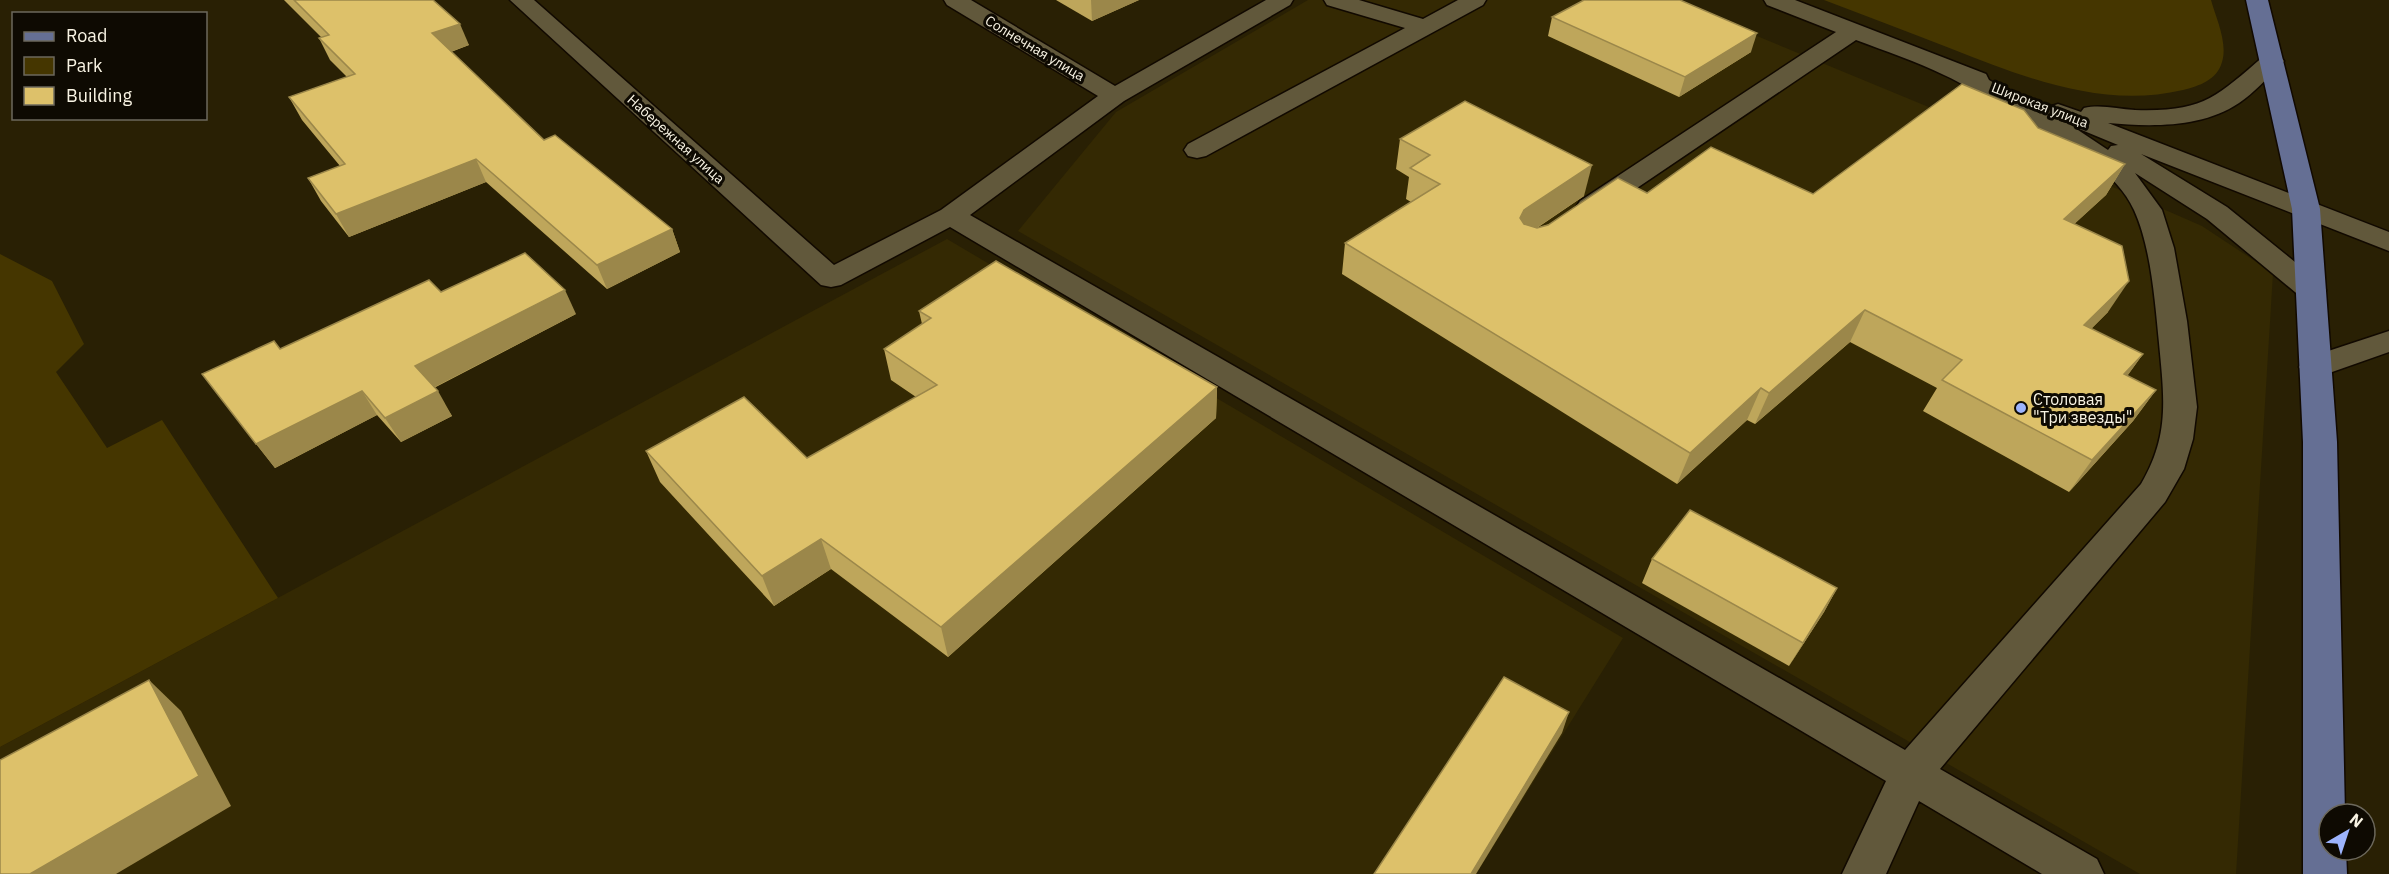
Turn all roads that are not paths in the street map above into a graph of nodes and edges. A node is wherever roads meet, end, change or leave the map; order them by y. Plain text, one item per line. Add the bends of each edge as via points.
1 (521, 0) edge
2 (955, 0) edge
3 (1282, 0) edge
4 (1335, 0) edge
5 (1475, 0) edge
6 (1774, 0) edge
7 (2257, 0) edge
8 (1425, 27) junction
9 (1853, 31) junction
10 (2272, 60) junction
11 (1957, 72) junction
12 (1115, 96) junction
13 (2036, 103) junction
14 (1197, 150) dead end
15 (2306, 209) junction
16 (951, 216) junction
17 (1568, 222) edge
18 (2389, 242) edge
19 (2311, 290) junction
20 (2389, 341) edge
21 (2315, 367) junction
22 (1910, 774) junction
23 (1864, 874) edge
24 (2082, 874) edge
25 (2325, 874) edge

1 - 16 street, Набережная улица via 831,278
2 - 12 street, Солнечная улица
3 - 12 street
4 - 8 street
5 - 8 street
6 - 9 street, Широкая улица
7 - 10 main road
8 - 14 street
9 - 11 street, Широкая улица
9 - 17 street
10 - 13 street via 2228,99 2171,117 2134,118
10 - 15 main road
11 - 13 street, Широкая улица
11 - 22 street via 2074,138 2115,167 2135,189 2148,210 2160,248 2181,408 2167,469 2153,493
12 - 16 street
13 - 15 street, Широкая улица
13 - 19 street via 2217,213
15 - 18 street, Широкая улица
15 - 19 main road
16 - 22 street
19 - 21 main road
20 - 21 street
21 - 25 main road via 2320,442
22 - 23 street
22 - 24 street

